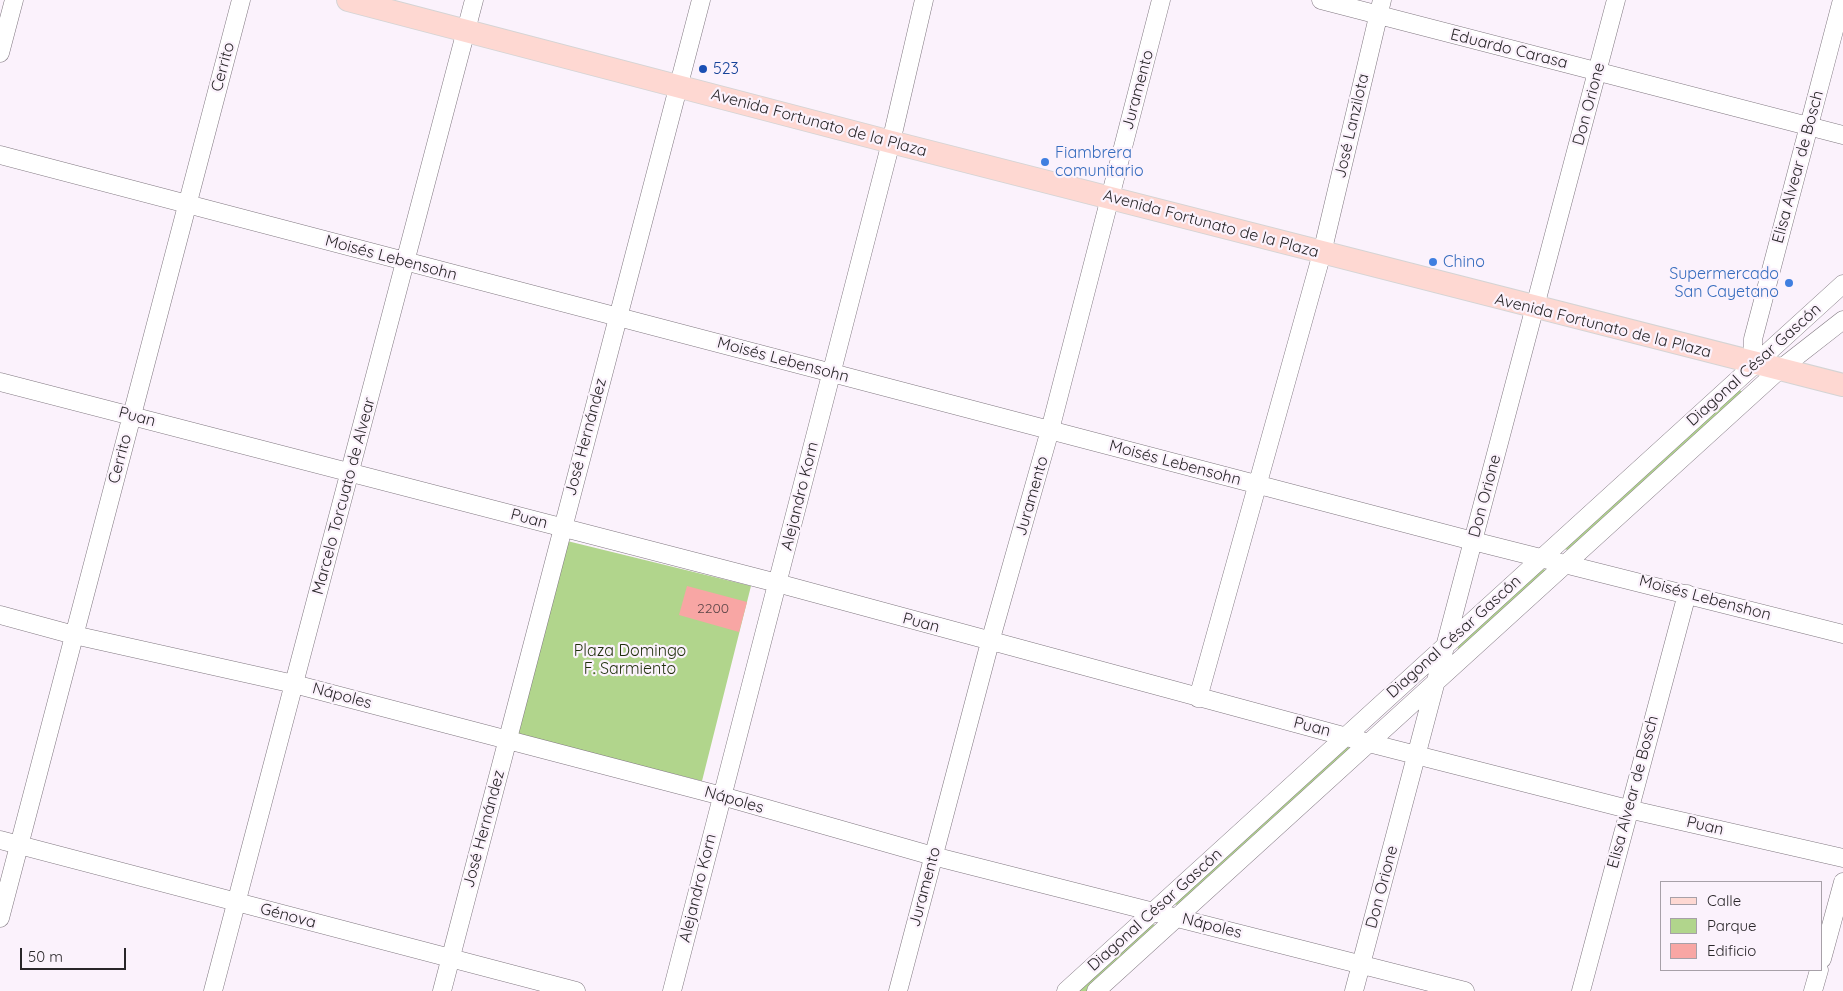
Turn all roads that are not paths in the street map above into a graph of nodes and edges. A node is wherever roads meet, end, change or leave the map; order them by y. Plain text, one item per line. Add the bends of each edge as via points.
1 (14, 0) edge
2 (240, 0) edge
3 (348, 0) edge
4 (474, 0) edge
5 (701, 0) edge
6 (924, 0) edge
7 (1162, 0) edge
8 (1321, 0) edge
9 (1616, 0) edge
10 (1842, 0) edge
11 (1380, 7) edge
12 (467, 31) junction
13 (0, 53) edge
14 (1598, 72) junction
15 (678, 86) junction
16 (1809, 126) junction
17 (1843, 135) edge
18 (891, 142) junction
19 (0, 155) edge
20 (1110, 198) junction
21 (187, 205) junction
22 (1322, 253) junction
23 (406, 262) junction
24 (1843, 284) edge
25 (1535, 308) junction
26 (618, 317) junction
27 (1843, 320) edge
28 (1753, 364) junction
29 (1778, 370) junction
30 (831, 373) junction
31 (0, 382) edge
32 (1843, 386) edge
33 (132, 416) junction
34 (1050, 430) junction
35 (350, 472) junction
36 (1259, 485) junction
37 (563, 528) junction
38 (1474, 540) junction
39 (1543, 557) junction
40 (1567, 563) junction
41 (777, 583) junction
42 (1687, 594) junction
43 (0, 616) edge
44 (1843, 634) edge
45 (74, 635) junction
46 (990, 642) junction
47 (1447, 644) junction
48 (1436, 682) junction
49 (294, 684) junction
50 (1198, 698) junction
51 (1346, 736) junction
52 (508, 740) junction
53 (1369, 743) junction
54 (1417, 753) junction
55 (722, 796) junction
56 (1628, 808) junction
57 (0, 840) edge
58 (19, 845) junction
59 (933, 856) junction
60 (1843, 858) edge
61 (1843, 882) edge
62 (236, 902) junction
63 (1153, 911) junction
64 (0, 918) edge
65 (1177, 918) junction
66 (1823, 955) edge
67 (450, 958) junction
68 (1361, 964) junction
69 (1819, 971) edge
70 (213, 991) edge
71 (442, 991) edge
72 (576, 991) edge
73 (672, 991) edge
74 (898, 991) edge
75 (1066, 991) edge
76 (1096, 991) edge
77 (1354, 991) edge
78 (1465, 991) edge
79 (1581, 991) edge
80 (1813, 991) edge

1 - 13 street
2 - 21 street, Cerrito
3 - 12 main road, Avenida Fortunato de la Plaza
4 - 12 street, Marcelo Torcuato de Alvear
5 - 15 street, José Hernández
6 - 18 street, Alejandro Korn
7 - 20 street, Juramento
8 - 11 street, Eduardo Carasa
9 - 14 street, Don Orione
10 - 16 street, Elisa Alvear de Bosch
11 - 14 street, Eduardo Carasa
11 - 22 street, José Lanzilota
12 - 15 main road, Avenida Fortunato de la Plaza
12 - 23 street, Marcelo Torcuato de Alvear
14 - 16 street, Eduardo Carasa
14 - 25 street, Don Orione
15 - 18 main road, Avenida Fortunato de la Plaza
15 - 26 street, José Hernández
16 - 17 street, Eduardo Carasa
16 - 28 street, Elisa Alvear de Bosch via 1753,339
18 - 20 main road, Avenida Fortunato de la Plaza
18 - 30 street, Alejandro Korn
19 - 21 street, Moisés Lebensohn
20 - 22 main road, Avenida Fortunato de la Plaza
20 - 34 street, Juramento
21 - 23 street, Moisés Lebensohn
21 - 33 street, Cerrito
22 - 25 main road, Avenida Fortunato de la Plaza
22 - 36 street, José Lanzilota
23 - 26 street, Moisés Lebensohn
23 - 35 street, Marcelo Torcuato de Alvear
24 - 28 street, Diagonal César Gascón
25 - 28 main road, Avenida Fortunato de la Plaza
25 - 38 street, Don Orione
26 - 30 street, Moisés Lebensohn
26 - 37 street, José Hernández
27 - 29 street, Diagonal César Gascón
28 - 29 main road, Avenida Fortunato de la Plaza
28 - 39 street, Diagonal César Gascón
29 - 32 main road, Avenida Fortunato de la Plaza
29 - 40 street, Diagonal César Gascón
30 - 34 street, Moisés Lebensohn
30 - 41 street, Alejandro Korn
31 - 33 street, Puan
33 - 35 street, Puan
33 - 45 street, Cerrito
34 - 36 street, Moisés Lebensohn
34 - 46 street, Juramento
35 - 37 street, Puan
35 - 49 street, Marcelo Torcuato de Alvear
36 - 38 street, Moisés Lebensohn
36 - 50 street, José Lanzilota
37 - 41 street, Puan
37 - 52 street, José Hernández
38 - 39 street, Moisés Lebensohn
38 - 47 street, Don Orione
39 - 40 street, Moisés Lebensohn
39 - 47 street, Diagonal César Gascón
40 - 42 street, Moisés Lebenshon
40 - 48 street, Diagonal César Gascón
41 - 46 street, Puan
41 - 55 street, Alejandro Korn
42 - 44 street, Moisés Lebenshon
42 - 56 street, Elisa Alvear de Bosch
43 - 45 street, Nápoles
45 - 49 street, Nápoles
45 - 58 street, Cerrito
46 - 50 street, Puan
46 - 59 street, Juramento
47 - 48 street, Don Orione
47 - 51 street, Diagonal César Gascón
48 - 53 street, Diagonal César Gascón
48 - 54 street, Don Orione
49 - 52 street, Nápoles
49 - 62 street, Marcelo Torcuato de Alvear
50 - 51 street, Puan
51 - 53 street, Puan
51 - 63 street, Diagonal César Gascón
52 - 55 street, Nápoles
52 - 67 street, José Hernández
53 - 54 street, Puan
53 - 65 street, Diagonal César Gascón
54 - 56 street, Puan
54 - 68 street, Don Orione
55 - 59 street, Nápoles
55 - 73 street, Alejandro Korn
56 - 60 street, Puan
56 - 79 street, Elisa Alvear de Bosch
57 - 58 street, Génova
58 - 62 street, Génova
58 - 64 street, Cerrito
59 - 63 street, Nápoles
59 - 74 street, Juramento
61 - 66 street
62 - 67 street, Génova
62 - 70 street, Marcelo Torcuato de Alvear
63 - 65 street, Nápoles
63 - 75 street, Diagonal César Gascón
65 - 68 street, Nápoles
65 - 76 street, Diagonal César Gascón
67 - 71 street, José Hernández
67 - 72 street, Génova
68 - 77 street, Don Orione
68 - 78 street, Nápoles
69 - 80 street

